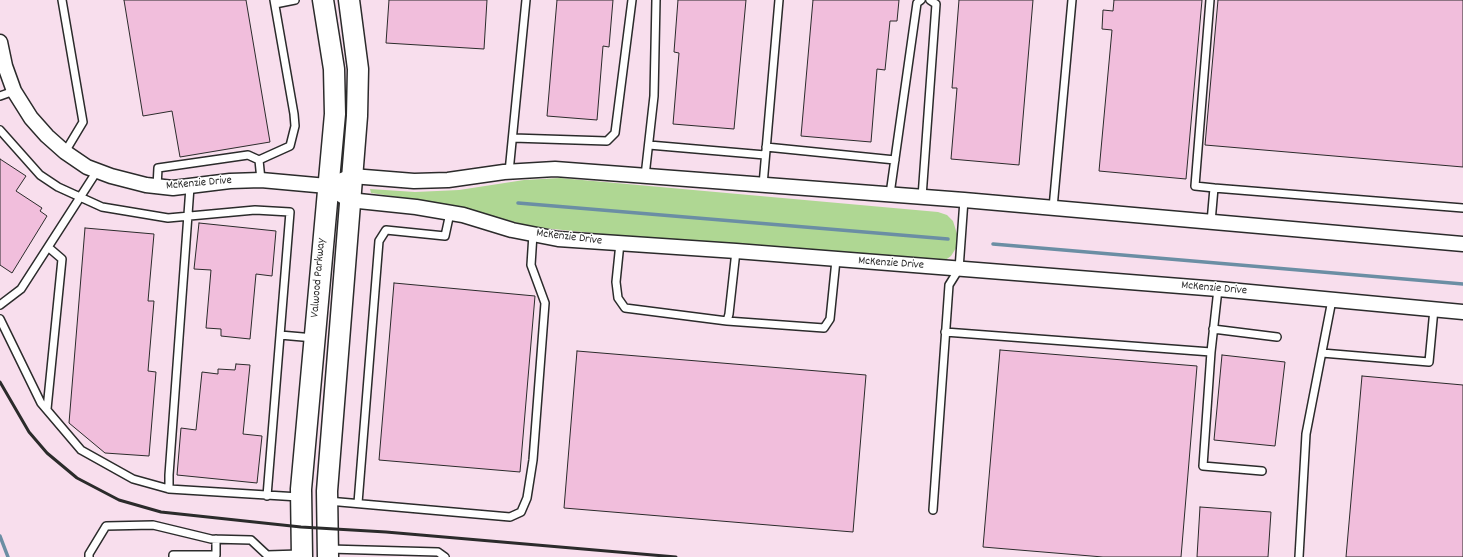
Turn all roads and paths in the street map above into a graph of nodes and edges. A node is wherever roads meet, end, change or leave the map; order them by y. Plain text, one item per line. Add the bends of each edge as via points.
1 (62, 0) edge
2 (295, 0) edge
3 (323, 0) edge
4 (349, 0) edge
5 (526, 0) edge
6 (632, 0) edge
7 (656, 0) edge
8 (779, 0) edge
9 (921, 0) edge
10 (930, 0) edge
11 (1072, 0) edge
12 (1210, 0) edge
13 (275, 2) edge
14 (0, 42) edge
15 (14, 91) junction
16 (0, 96) edge
17 (0, 130) edge
18 (513, 138) junction
19 (649, 145) junction
20 (766, 147) junction
21 (65, 152) junction
22 (765, 155) junction
23 (260, 160) junction
24 (895, 160) junction
25 (97, 171) junction
26 (509, 172) junction
27 (352, 176) junction
28 (645, 176) junction
29 (261, 180) junction
30 (763, 185) junction
31 (327, 186) junction
32 (157, 187) junction
33 (190, 187) junction
34 (1214, 188) junction
35 (890, 194) junction
36 (922, 196) junction
37 (81, 198) junction
38 (349, 200) junction
39 (964, 200) junction
40 (1053, 208) junction
41 (1463, 208) edge
42 (450, 213) junction
43 (188, 216) junction
44 (1212, 222) junction
45 (533, 234) junction
46 (620, 243) junction
47 (1463, 244) edge
48 (48, 248) junction
49 (736, 251) junction
50 (836, 260) junction
51 (959, 269) junction
52 (1218, 290) junction
53 (1332, 300) junction
54 (0, 305) edge
55 (1434, 309) junction
56 (1463, 312) edge
57 (0, 319) edge
58 (727, 321) junction
59 (1214, 330) junction
60 (945, 332) junction
61 (280, 335) junction
62 (1277, 337) dead end
63 (314, 338) junction
64 (1210, 352) junction
65 (1322, 353) junction
66 (47, 409) junction
67 (1262, 471) dead end
68 (169, 489) junction
69 (267, 496) junction
70 (301, 498) junction
71 (327, 501) junction
72 (358, 503) junction
73 (932, 510) dead end
74 (216, 539) junction
75 (328, 553) edge
76 (368, 553) edge
77 (302, 555) edge
78 (89, 557) edge
79 (174, 557) edge
80 (445, 557) edge
81 (1299, 557) edge

1 - 21 lane via 82,122
2 - 13 lane
3 - 31 main road, Valwood Parkway via 334,81 334,114
4 - 27 main road, Valwood Parkway via 358,69
5 - 18 lane
6 - 18 lane via 615,133 606,141
7 - 19 lane via 654,96
8 - 20 lane
9 - 24 lane via 917,3
10 - 36 lane via 936,4
11 - 40 lane
12 - 34 lane via 1195,186
13 - 23 lane via 295,126 290,146
14 - 15 street, McKenzie Drive
15 - 16 lane
15 - 21 street, McKenzie Drive via 31,118
17 - 37 lane via 40,175
18 - 26 lane
19 - 22 lane
19 - 28 lane
20 - 22 lane
20 - 24 lane
21 - 25 street, McKenzie Drive
22 - 30 lane
23 - 29 lane
23 - 32 lane via 248,155 158,168
24 - 35 lane
25 - 32 street, McKenzie Drive
25 - 37 lane
26 - 27 street, McKenzie Drive via 448,180 414,181
26 - 28 street, McKenzie Drive via 555,169
27 - 31 street, McKenzie Drive
27 - 38 main road, Valwood Parkway
28 - 30 street, McKenzie Drive
29 - 31 street, McKenzie Drive
29 - 33 street, McKenzie Drive via 230,181
30 - 35 street, McKenzie Drive
31 - 38 street, McKenzie Drive
31 - 63 main road, Valwood Parkway
32 - 33 street, McKenzie Drive
33 - 43 lane
34 - 41 lane
34 - 44 lane
35 - 36 street, McKenzie Drive
36 - 39 street, McKenzie Drive
37 - 43 lane via 102,207 141,215 168,218
37 - 48 lane
38 - 42 street, McKenzie Drive
38 - 71 main road, Valwood Parkway
39 - 40 street, McKenzie Drive
39 - 51 lane
40 - 44 street, McKenzie Drive
42 - 45 street, McKenzie Drive
42 - 72 lane via 445,236 386,230 379,241
43 - 61 lane via 255,210 290,212
43 - 68 lane
44 - 47 street, McKenzie Drive
45 - 46 street, McKenzie Drive via 558,239
45 - 72 lane via 531,265 545,303 533,460 527,498 521,512 510,517
46 - 49 street, McKenzie Drive
46 - 58 lane via 616,282 618,298 625,308
48 - 54 lane via 21,289
48 - 66 lane via 62,259
49 - 50 street, McKenzie Drive
49 - 58 lane
50 - 51 street, McKenzie Drive
50 - 58 lane via 830,319 824,328
51 - 52 street, McKenzie Drive
51 - 60 lane via 949,286
52 - 53 street, McKenzie Drive
52 - 59 lane
53 - 55 street, McKenzie Drive
53 - 65 lane
55 - 56 street, McKenzie Drive
55 - 65 lane via 1429,362
57 - 66 lane
59 - 62 lane
59 - 64 lane
60 - 64 lane
60 - 73 lane
61 - 63 lane
61 - 69 lane
63 - 70 main road, Valwood Parkway
64 - 67 lane via 1203,466
65 - 81 lane via 1306,434
66 - 68 lane via 81,450 133,479
68 - 69 lane
69 - 70 lane
70 - 77 main road, Valwood Parkway
71 - 72 lane
71 - 75 main road, Valwood Parkway
74 - 77 lane via 251,540 267,555
74 - 78 lane via 154,525 106,526
74 - 79 lane via 216,555 173,555
75 - 76 lane
76 - 80 lane via 438,552

